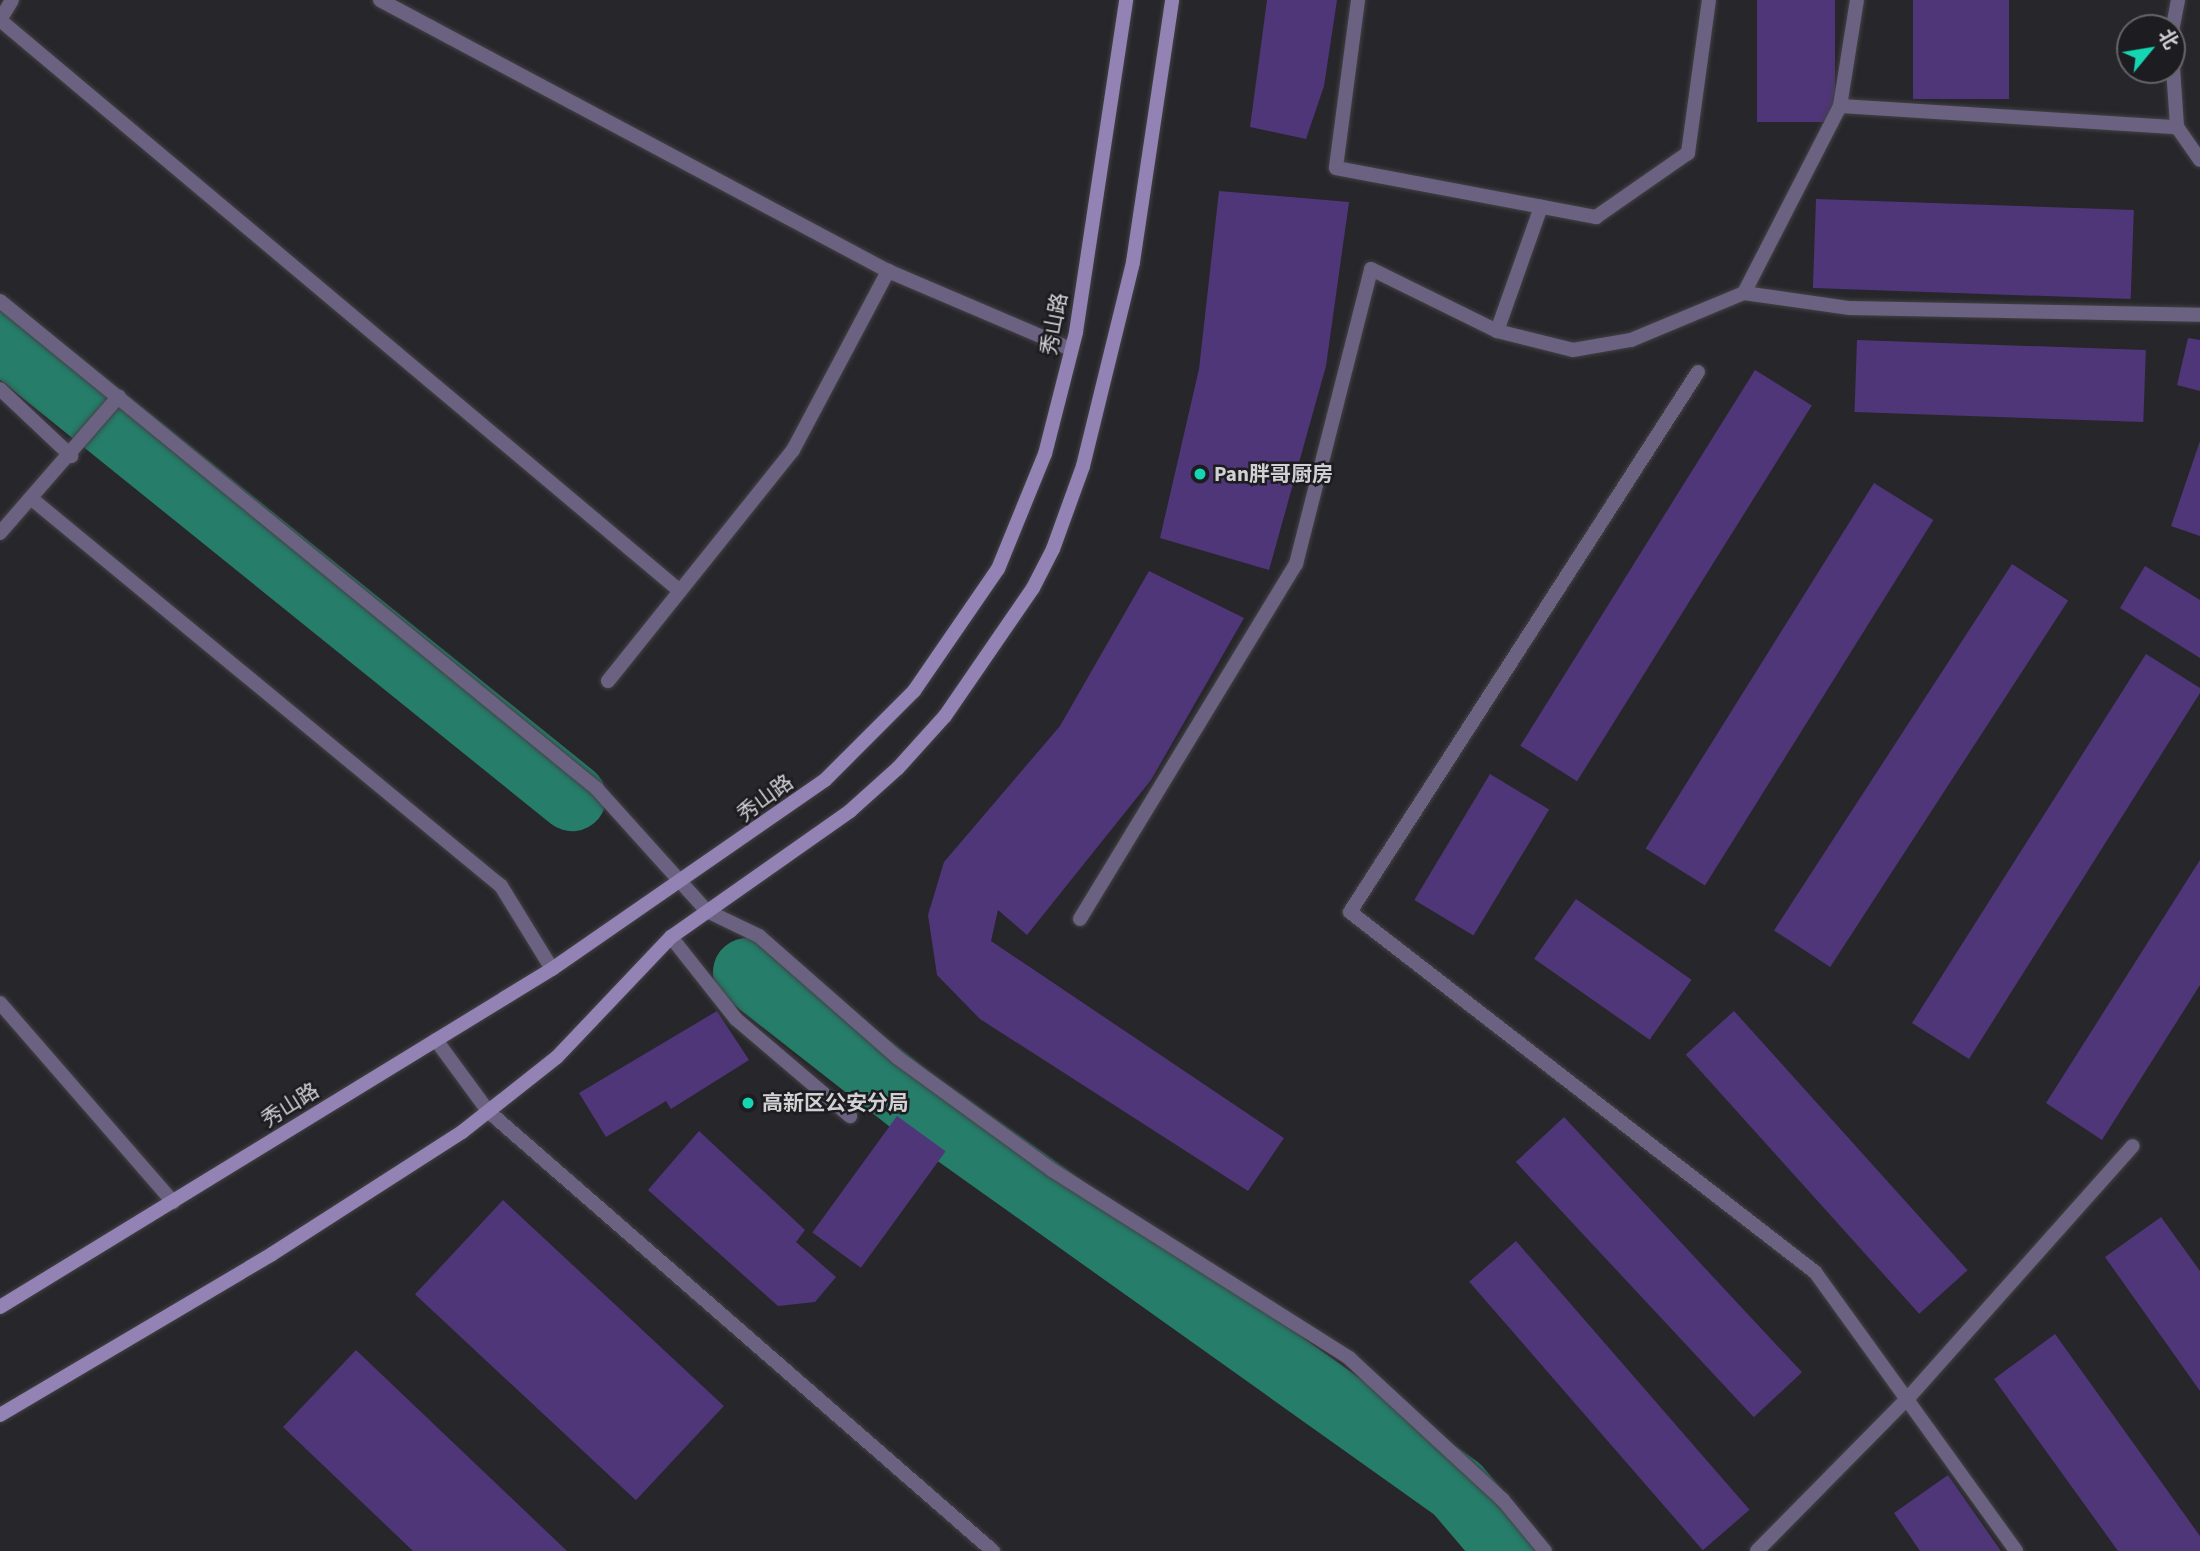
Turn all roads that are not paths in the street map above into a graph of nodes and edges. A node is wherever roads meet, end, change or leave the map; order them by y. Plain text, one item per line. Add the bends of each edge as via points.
1 (12, 0) edge
2 (380, 0) edge
3 (1126, 0) edge
4 (1172, 0) edge
5 (1358, 0) edge
6 (1709, 0) edge
7 (1857, 0) edge
8 (0, 20) edge
9 (2174, 84) edge
10 (1840, 106) junction
11 (2177, 127) junction
12 (2200, 160) edge
13 (1541, 207) junction
14 (888, 271) junction
15 (1744, 293) junction
16 (0, 301) edge
17 (2200, 315) edge
18 (1497, 331) junction
19 (1072, 349) junction
20 (1698, 372) dead end
21 (0, 389) edge
22 (116, 401) junction
23 (71, 456) junction
24 (32, 499) junction
25 (0, 533) edge
26 (680, 591) junction
27 (608, 681) dead end
28 (681, 880) junction
29 (708, 911) junction
30 (1080, 919) dead end
31 (671, 937) junction
32 (552, 969) junction
33 (0, 1003) edge
34 (436, 1040) junction
35 (488, 1111) junction
36 (850, 1116) dead end
37 (2133, 1146) dead end
38 (173, 1202) junction
39 (0, 1307) edge
40 (1909, 1397) junction
41 (0, 1415) edge
42 (993, 1551) edge
43 (1545, 1551) edge
44 (1757, 1551) edge
45 (2016, 1551) edge

1 - 8 street
2 - 14 street
3 - 19 street, 秀山路
4 - 29 street via 1117,341 1083,466 1053,549 990,657 906,760 850,811
5 - 13 street via 1336,168
6 - 13 street via 1688,153 1596,217
7 - 10 street
8 - 26 street
9 - 11 street
10 - 11 street
10 - 15 street
11 - 12 street
13 - 18 street
14 - 19 street
14 - 26 street via 793,450
15 - 17 street via 1850,308
15 - 18 street via 1631,340 1573,350
16 - 22 street
18 - 30 street via 1371,269 1296,564
19 - 28 street, 秀山路 via 1045,454 1017,533 936,663 847,761 776,817
20 - 40 street via 1350,912 1815,1272
21 - 23 street
22 - 23 street
22 - 28 street via 597,789
23 - 24 street
24 - 25 street
24 - 32 street via 501,886
26 - 27 street
28 - 29 street
28 - 32 street, 秀山路
29 - 31 street
29 - 43 street via 759,936 898,1058 1052,1170 1349,1359 1503,1500
31 - 35 street via 557,1057
31 - 36 street via 736,1019
32 - 34 street, 秀山路
33 - 38 street
34 - 35 street
34 - 38 street, 秀山路
35 - 41 street via 272,1254
35 - 42 street
37 - 40 street
38 - 39 street, 秀山路
40 - 44 street
40 - 45 street

